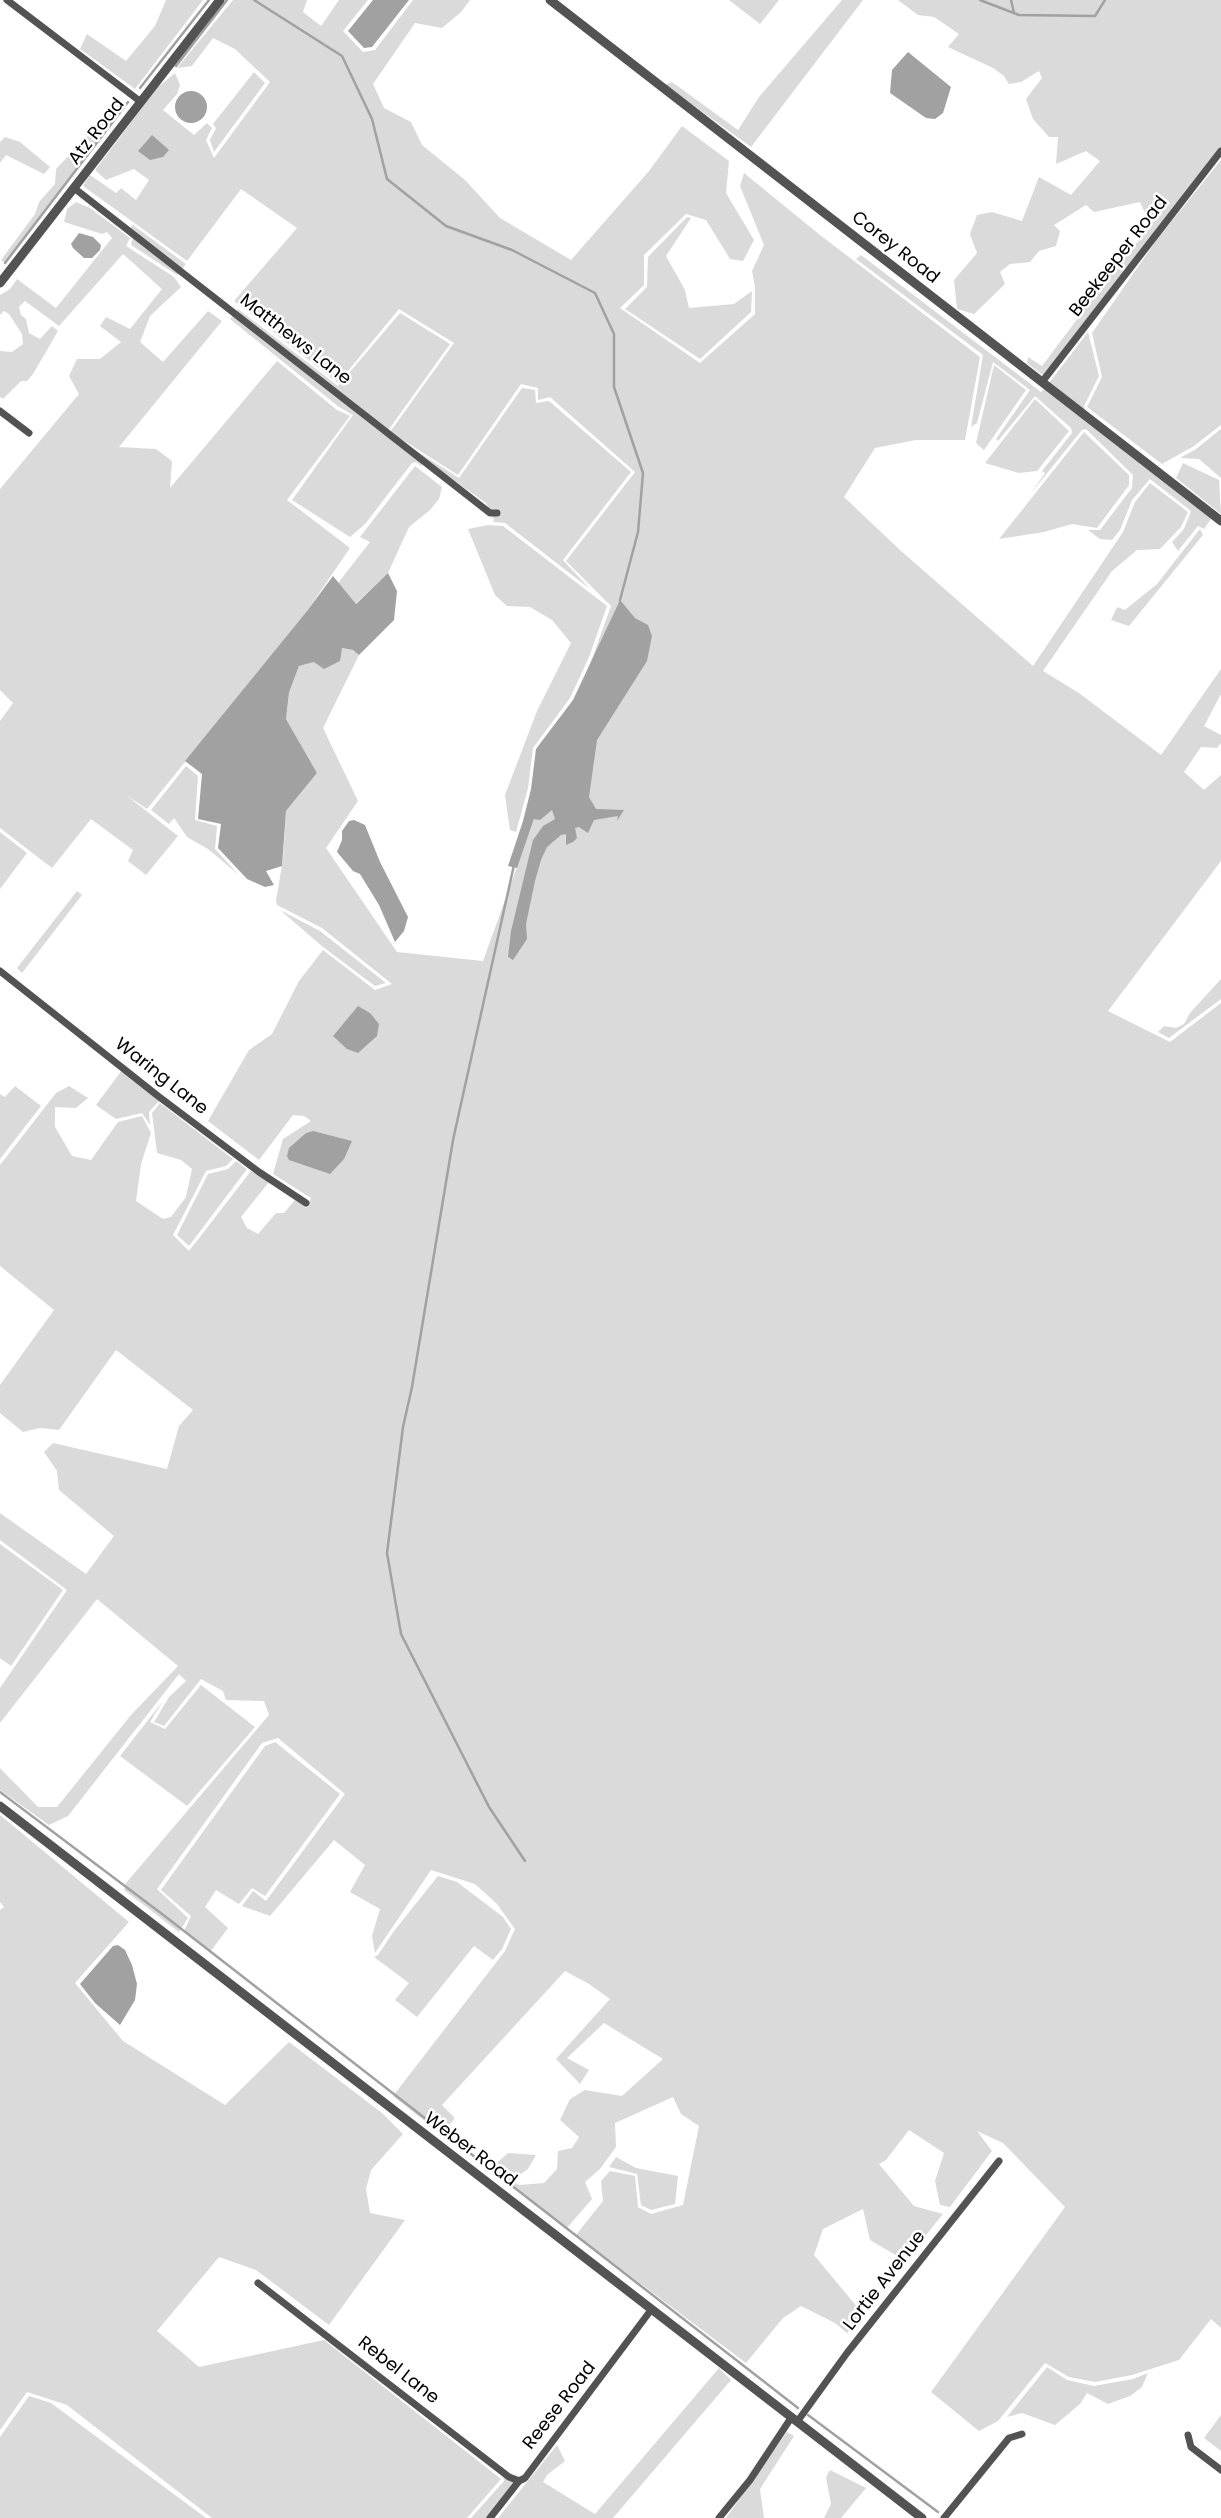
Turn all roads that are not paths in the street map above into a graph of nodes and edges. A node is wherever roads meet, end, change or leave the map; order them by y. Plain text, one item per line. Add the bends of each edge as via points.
1 (8, 0) edge
2 (220, 0) edge
3 (550, 0) edge
4 (141, 102) junction
5 (1221, 151) edge
6 (74, 188) junction
7 (2, 278) edge
8 (1042, 382) junction
9 (0, 411) edge
10 (29, 433) dead end
11 (497, 513) dead end
12 (1221, 521) edge
13 (0, 971) edge
14 (306, 1203) dead end
15 (0, 1806) edge
16 (999, 2161) dead end
17 (258, 2283) dead end
18 (651, 2310) junction
19 (794, 2420) junction
20 (1022, 2434) dead end
21 (1188, 2435) dead end
22 (1221, 2470) edge
23 (519, 2481) junction
24 (490, 2518) edge
25 (719, 2518) edge
26 (922, 2518) edge
27 (944, 2518) edge

1 - 4 street
2 - 4 street, Atz Road
3 - 8 street, Corey Road
4 - 6 street, Atz Road
5 - 8 street, Beekeeper Road
6 - 7 street, Atz Road
6 - 11 street, Matthews Lane via 454,486 490,513
8 - 12 street, Corey Road
9 - 10 street
13 - 14 street, Waring Lane via 158,1096
15 - 18 street, Weber Road
16 - 19 street, Lortie Avenue
17 - 23 street, Rebel Lane
18 - 19 street, Weber Road
18 - 23 street, Reese Road
19 - 25 street, Lortie Avenue
19 - 26 street, Weber Road
20 - 27 street via 1009,2438
21 - 22 street via 1191,2447
23 - 24 street, Reese Road

